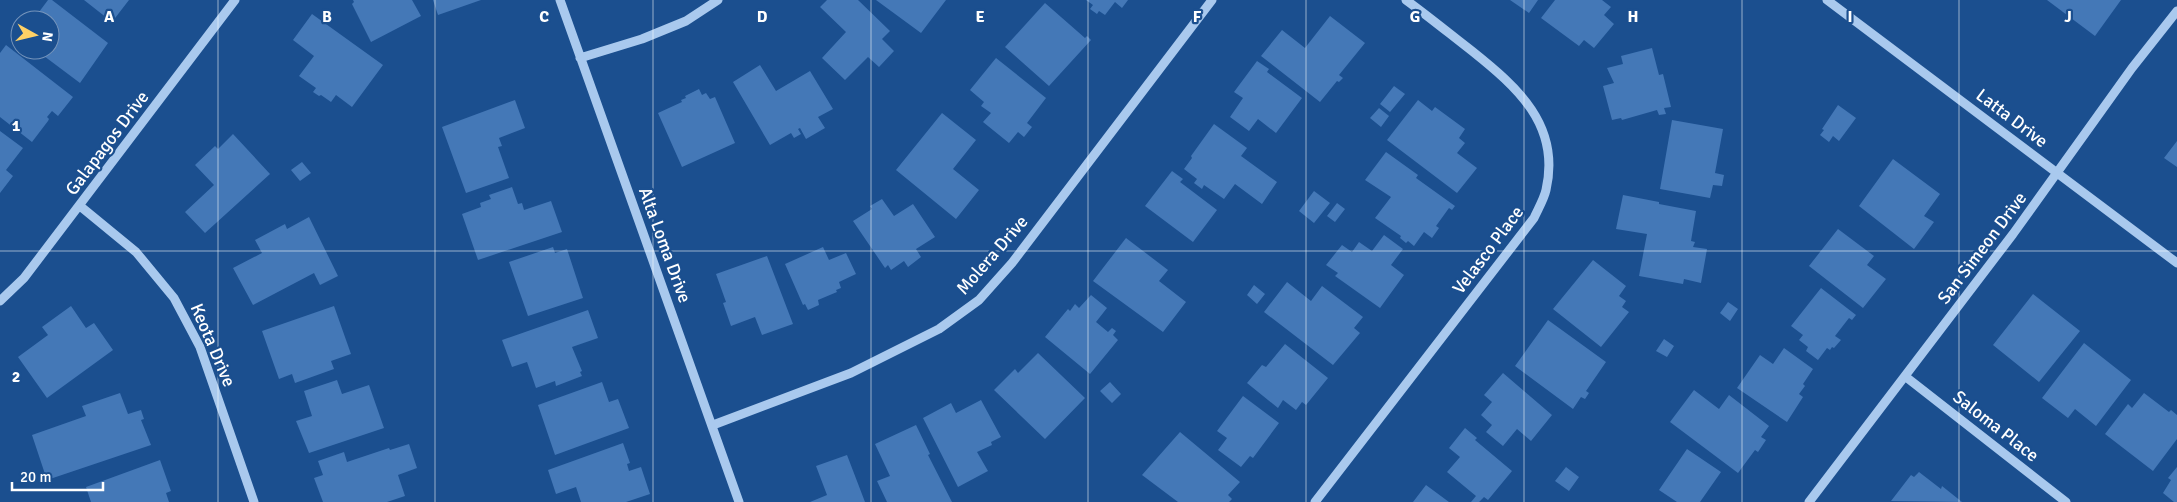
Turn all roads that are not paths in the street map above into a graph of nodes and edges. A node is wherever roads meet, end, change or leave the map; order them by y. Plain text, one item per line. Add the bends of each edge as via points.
1 (235, 0) edge
2 (560, 0) edge
3 (718, 0) edge
4 (1212, 0) edge
5 (1406, 0) edge
6 (1827, 0) edge
7 (2177, 11) edge
8 (580, 58) junction
9 (2059, 172) junction
10 (80, 206) junction
11 (2177, 263) edge
12 (0, 301) edge
13 (1906, 377) junction
14 (713, 425) junction
15 (254, 502) edge
16 (739, 502) edge
17 (1315, 502) edge
18 (1809, 502) edge
19 (2066, 502) edge

1 - 10 street, Galapagos Drive
2 - 8 street, Alta Loma Drive
3 - 8 street via 686,21
4 - 14 street, Molera Drive via 1012,263 979,300 939,329 851,373
5 - 17 street, Velasco Place via 1498,72 1525,98 1543,131 1548,159 1546,190 1534,218
6 - 9 street, Latta Drive
7 - 9 street, San Simeon Drive via 2132,68
8 - 14 street, Alta Loma Drive
9 - 11 street, Latta Drive
9 - 13 street, San Simeon Drive
10 - 12 street, Galapagos Drive via 24,278
10 - 15 street, Keota Drive via 136,252 174,298 200,347
13 - 18 street, San Simeon Drive
13 - 19 street, Saloma Place
14 - 16 street, Alta Loma Drive

